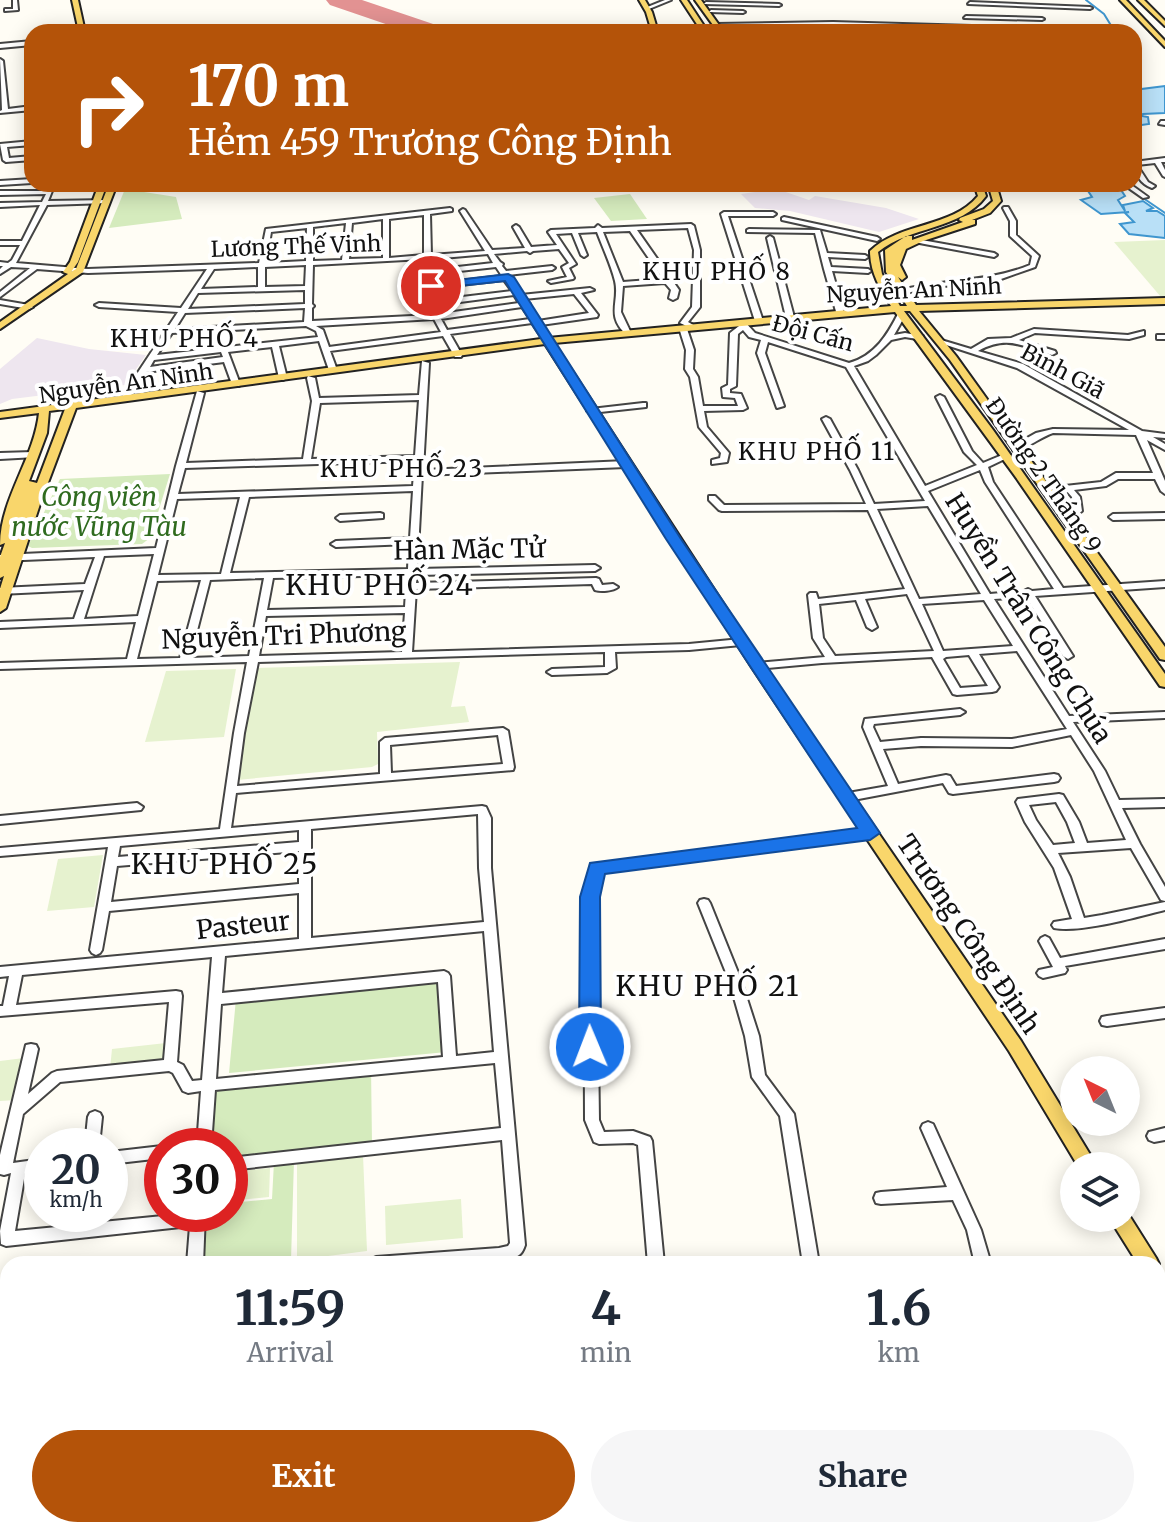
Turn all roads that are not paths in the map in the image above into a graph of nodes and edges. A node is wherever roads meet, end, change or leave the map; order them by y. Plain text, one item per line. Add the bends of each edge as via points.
1 (15, 0) edge
2 (75, 0) edge
3 (83, 0) edge
4 (642, 0) edge
5 (669, 0) edge
6 (687, 0) edge
7 (998, 0) edge
8 (1057, 0) edge
9 (1127, 0) edge
10 (1141, 0) edge
11 (703, 1) edge
12 (970, 2) edge
13 (984, 4) junction
14 (779, 5) dead end
15 (1040, 5) junction
16 (1060, 7) junction
17 (647, 8) junction
18 (1090, 8) dead end
19 (7, 10) dead end
20 (1001, 10) dead end
21 (711, 11) junction
22 (759, 12) dead end
23 (872, 15) dead end
24 (966, 17) junction
25 (1007, 18) junction
26 (1042, 19) junction
27 (83, 24) edge
28 (84, 24) edge
29 (652, 24) edge
30 (702, 24) edge
31 (718, 24) edge
32 (719, 24) edge
33 (763, 24) edge
34 (811, 24) edge
35 (870, 24) edge
36 (971, 24) edge
37 (1007, 24) edge
38 (1042, 24) edge
39 (1165, 24) edge
40 (1165, 39) edge
41 (24, 44) edge
42 (0, 46) edge
43 (1, 61) edge
44 (1, 70) edge
45 (15, 83) dead end
46 (2, 84) edge
47 (24, 109) edge
48 (2, 112) edge
49 (24, 144) edge
50 (2, 145) edge
51 (24, 159) edge
52 (1165, 160) edge
53 (1157, 161) junction
54 (1142, 162) edge
55 (1165, 175) edge
56 (1142, 176) edge
57 (24, 182) edge
58 (0, 183) edge
59 (1152, 186) dead end
60 (24, 192) edge
61 (49, 192) edge
62 (111, 192) edge
63 (973, 192) edge
64 (980, 192) edge
65 (994, 192) edge
66 (1001, 192) edge
67 (1138, 192) edge
68 (0, 193) edge
69 (100, 193) edge
70 (1145, 197) dead end
71 (45, 201) junction
72 (109, 201) junction
73 (4, 205) edge
74 (1006, 208) dead end
75 (450, 210) dead end
76 (463, 211) dead end
77 (427, 212) junction
78 (773, 214) dead end
79 (0, 217) edge
80 (386, 217) junction
81 (784, 219) dead end
82 (349, 221) junction
83 (310, 225) junction
84 (516, 227) dead end
85 (599, 228) junction
86 (632, 228) junction
87 (574, 231) junction
88 (749, 231) dead end
89 (818, 231) junction
90 (836, 231) junction
91 (770, 238) dead end
92 (877, 239) junction
93 (916, 241) junction
94 (0, 243) edge
95 (24, 243) junction
96 (560, 247) junction
97 (530, 251) junction
98 (493, 254) junction
99 (584, 255) dead end
100 (825, 255) junction
101 (994, 255) dead end
102 (429, 257) junction
103 (865, 257) junction
104 (386, 260) junction
105 (345, 262) junction
106 (0, 264) edge
107 (310, 264) junction
108 (500, 264) junction
109 (10, 265) junction
110 (262, 265) junction
111 (37, 266) junction
112 (212, 267) junction
113 (552, 268) dead end
114 (827, 269) junction
115 (75, 270) junction
116 (868, 271) junction
117 (0, 272) edge
118 (428, 272) junction
119 (507, 275) junction
120 (551, 281) dead end
121 (667, 281) junction
122 (620, 284) junction
123 (431, 286) junction
124 (309, 288) junction
125 (261, 290) junction
126 (590, 290) dead end
127 (198, 291) junction
128 (576, 291) junction
129 (888, 291) junction
130 (902, 291) junction
131 (0, 295) edge
132 (521, 298) junction
133 (673, 298) dead end
134 (0, 302) edge
135 (433, 303) junction
136 (1165, 303) edge
137 (99, 305) dead end
138 (25, 306) junction
139 (310, 306) junction
140 (183, 310) junction
141 (914, 311) junction
142 (900, 312) junction
143 (840, 313) junction
144 (436, 317) junction
145 (790, 317) junction
146 (0, 320) edge
147 (759, 321) junction
148 (536, 322) junction
149 (308, 324) junction
150 (741, 325) junction
151 (0, 326) edge
152 (229, 328) junction
153 (688, 329) junction
154 (170, 331) junction
155 (447, 333) junction
156 (627, 333) junction
157 (1141, 333) dead end
158 (887, 338) junction
159 (920, 338) junction
160 (321, 339) junction
161 (765, 339) junction
162 (1012, 340) junction
163 (941, 342) junction
164 (275, 343) junction
165 (550, 344) junction
166 (223, 348) junction
167 (327, 349) junction
168 (974, 352) junction
169 (1052, 353) dead end
170 (458, 355) junction
171 (151, 358) junction
172 (953, 358) junction
173 (226, 359) junction
174 (425, 363) junction
175 (849, 365) junction
176 (142, 370) junction
177 (333, 370) junction
178 (283, 378) junction
179 (311, 378) junction
180 (236, 384) junction
181 (200, 393) junction
182 (422, 397) junction
183 (940, 397) dead end
184 (125, 398) junction
185 (316, 401) junction
186 (643, 405) dead end
187 (780, 406) dead end
188 (65, 408) junction
189 (699, 409) junction
190 (44, 411) junction
191 (591, 411) junction
192 (0, 417) edge
193 (826, 419) dead end
194 (52, 432) junction
195 (1140, 433) junction
196 (1165, 436) edge
197 (1165, 447) edge
198 (1012, 452) junction
199 (33, 455) junction
200 (0, 456) edge
201 (419, 458) junction
202 (307, 460) junction
203 (715, 462) dead end
204 (626, 464) junction
205 (180, 466) junction
206 (984, 468) junction
207 (418, 473) junction
208 (1157, 476) junction
209 (418, 488) junction
210 (923, 490) junction
211 (1165, 491) edge
212 (245, 495) junction
213 (172, 497) junction
214 (712, 498) dead end
215 (930, 503) junction
216 (870, 507) junction
217 (6, 510) edge
218 (1062, 513) junction
219 (380, 516) dead end
220 (1165, 516) edge
221 (1113, 517) dead end
222 (340, 518) dead end
223 (415, 541) junction
224 (8, 544) edge
225 (336, 544) dead end
226 (160, 551) junction
227 (100, 554) junction
228 (8, 558) edge
229 (595, 568) dead end
230 (413, 573) junction
231 (0, 574) edge
232 (269, 575) junction
233 (225, 576) junction
234 (206, 577) junction
235 (152, 578) junction
236 (1165, 584) edge
237 (412, 586) junction
238 (88, 587) junction
239 (613, 587) dead end
240 (1115, 587) junction
241 (1100, 589) junction
242 (1059, 590) junction
243 (3, 591) edge
244 (1028, 592) junction
245 (986, 595) junction
246 (912, 596) junction
247 (859, 597) junction
248 (0, 608) edge
249 (411, 610) junction
250 (261, 613) junction
251 (142, 619) junction
252 (78, 622) junction
253 (0, 625) edge
254 (872, 627) dead end
255 (741, 642) junction
256 (1020, 648) junction
257 (610, 649) junction
258 (407, 653) junction
259 (973, 653) junction
260 (938, 656) junction
261 (1068, 656) dead end
262 (1165, 656) edge
263 (252, 658) junction
264 (831, 658) junction
265 (184, 661) junction
266 (131, 662) junction
267 (0, 666) edge
268 (757, 666) junction
269 (552, 672) dead end
270 (1165, 683) edge
271 (960, 712) dead end
272 (1165, 715) edge
273 (1067, 719) junction
274 (1074, 731) junction
275 (878, 746) junction
276 (386, 777) junction
277 (1054, 778) dead end
278 (895, 789) junction
279 (231, 790) junction
280 (848, 797) junction
281 (1165, 803) edge
282 (1114, 804) junction
283 (137, 807) dead end
284 (0, 820) edge
285 (305, 826) junction
286 (225, 832) junction
287 (870, 833) junction
288 (115, 842) junction
289 (1134, 844) junction
290 (306, 846) junction
291 (1083, 848) junction
292 (1050, 849) junction
293 (0, 852) edge
294 (112, 862) junction
295 (305, 888) junction
296 (1165, 897) edge
297 (704, 903) dead end
298 (1165, 906) edge
299 (103, 907) junction
300 (1079, 923) junction
301 (1058, 925) dead end
302 (491, 926) junction
303 (1045, 941) dead end
304 (305, 943) junction
305 (1165, 944) edge
306 (96, 950) dead end
307 (219, 952) junction
308 (1057, 963) junction
309 (16, 971) junction
310 (0, 972) edge
311 (1043, 973) dead end
312 (217, 999) junction
313 (4, 1011) edge
314 (1165, 1013) edge
315 (1107, 1021) dead end
316 (31, 1049) dead end
317 (502, 1057) junction
318 (450, 1062) junction
319 (170, 1065) junction
320 (209, 1087) junction
321 (19, 1110) junction
322 (95, 1117) dead end
323 (94, 1128) edge
324 (206, 1128) edge
325 (928, 1128) dead end
326 (507, 1133) junction
327 (1079, 1152) edge
328 (248, 1162) edge
329 (5, 1170) edge
330 (957, 1193) junction
331 (881, 1198) dead end
332 (144, 1223) edge
333 (197, 1232) edge
334 (1129, 1232) edge
335 (63, 1233) joint
336 (196, 1256) edge
337 (485, 1256) edge
338 (655, 1256) edge
339 (810, 1256) edge
340 (981, 1256) edge
341 (1144, 1256) edge

1 - 19 street via 16,10
2 - 27 main road
3 - 28 main road
4 - 17 main road
5 - 17 street
6 - 30 main road
7 - 13 street
8 - 16 street
9 - 40 main road
10 - 39 main road
11 - 14 street
11 - 21 main road
11 - 31 main road
12 - 13 street
12 - 24 street
13 - 15 street
15 - 16 street
15 - 26 street
16 - 18 street
17 - 29 main road
20 - 25 street
21 - 22 street
21 - 32 main road
23 - 35 street
24 - 25 street
24 - 36 street
25 - 26 street
25 - 37 street
26 - 38 street
33 - 34 street
41 - 42 street
43 - 44 street
44 - 46 street
45 - 46 street
46 - 48 street
47 - 48 street
49 - 50 street
50 - 51 street via 6,160
52 - 53 street
53 - 54 street
53 - 55 street
56 - 59 street
57 - 58 street
60 - 68 street
61 - 71 street
62 - 72 main road
63 - 92 main road via 968,204
64 - 129 main road, Đường 2 Tháng 9 via 981,200 970,209 889,238 874,251
65 - 130 main road, Đường 2 Tháng 9 via 997,201 987,211 891,248 887,264
66 - 93 main road via 1004,198 990,214
67 - 70 street
69 - 71 street
69 - 72 street
69 - 115 main road
71 - 73 street
71 - 95 street
72 - 115 main road
73 - 79 street
74 - 130 street via 1013,236 1036,256 1033,266 1001,278
75 - 77 street
76 - 98 street, Trương Công Định
77 - 80 street
77 - 102 street
78 - 147 street via 724,214
80 - 82 street
80 - 104 street
81 - 90 street
82 - 83 street
82 - 105 street
83 - 107 street
83 - 110 street via 268,230
84 - 97 street
85 - 86 street
85 - 87 street
85 - 122 street
86 - 121 street
86 - 153 street via 691,226 697,250 696,307 684,323
87 - 96 street via 551,232
87 - 99 street
88 - 89 street
89 - 90 street
89 - 100 street
90 - 92 street
91 - 145 street
92 - 103 main road
93 - 101 street
93 - 130 main road, Đường 2 Tháng 9 via 899,252 897,267 907,285
94 - 95 street
95 - 109 street
96 - 97 street, Lương Thế Vinh
96 - 120 street via 573,262 565,267 571,278
97 - 98 street, Lương Thế Vinh
98 - 102 street, Lương Thế Vinh
98 - 108 street, Trương Công Định
100 - 103 street
100 - 114 street
102 - 104 street, Lương Thế Vinh
102 - 118 street
103 - 116 main road
104 - 105 street, Lương Thế Vinh
105 - 107 street, Lương Thế Vinh
106 - 109 street, Lương Thế Vinh
107 - 110 street, Lương Thế Vinh
107 - 124 street
108 - 118 street
108 - 119 street, Trương Công Định
109 - 111 street, Lương Thế Vinh
109 - 117 street
110 - 112 street, Lương Thế Vinh
110 - 125 street
111 - 115 street, Lương Thế Vinh
111 - 131 street
112 - 115 street, Lương Thế Vinh
112 - 127 street
113 - 119 street
114 - 116 street
114 - 143 street
115 - 138 main road
116 - 129 main road, Đường 2 Tháng 9 via 876,286
118 - 123 street
119 - 123 street
119 - 132 street, Trương Công Định
121 - 122 street
121 - 133 street via 675,290
122 - 156 street via 617,312
123 - 135 street
124 - 125 street
124 - 139 street
125 - 127 street
126 - 128 street
127 - 140 street
128 - 132 street
128 - 148 street via 594,315
129 - 130 main road
129 - 142 main road, Đường 2 Tháng 9
130 - 141 main road, Đường 2 Tháng 9
132 - 135 street
132 - 144 street
132 - 148 street, Trương Công Định
134 - 138 street
135 - 144 street
136 - 141 main road, Nguyễn An Ninh
137 - 140 street
138 - 146 main road
138 - 151 main road
139 - 140 street
139 - 149 street
140 - 154 street
141 - 142 main road, Nguyễn An Ninh
141 - 163 main road, Đường 2 Tháng 9
142 - 143 main road, Nguyễn An Ninh
142 - 150 main road, Nguyễn An Ninh
142 - 158 street, Đội Cấn
142 - 159 main road, Đường 2 Tháng 9
143 - 145 main road, Nguyễn An Ninh
144 - 149 street
144 - 155 street
145 - 147 main road, Nguyễn An Ninh
147 - 150 main road, Nguyễn An Ninh
148 - 155 street
148 - 165 street, Trương Công Định
149 - 152 street
149 - 160 street via 319,330
150 - 153 main road, Nguyễn An Ninh
150 - 161 street, Đội Cấn
150 - 189 street via 734,333 732,386 726,395 738,396 743,408
152 - 154 street
152 - 166 street
153 - 156 main road, Nguyễn An Ninh
153 - 165 main road, Nguyễn An Ninh
153 - 189 street via 689,369
154 - 171 street
155 - 167 street
155 - 170 street
156 - 165 main road, Nguyễn An Ninh
157 - 162 street via 1129,337 1034,331
158 - 159 street
158 - 175 street, Đội Cấn via 864,363
159 - 198 main road, Đường 2 Tháng 9
160 - 164 street
160 - 167 street
161 - 175 street, Đội Cấn
161 - 187 street via 761,353
162 - 168 street via 991,341
162 - 169 street
163 - 168 street, Bình Giã
163 - 172 main road, Đường 2 Tháng 9
164 - 166 street
164 - 178 street
165 - 170 main road, Nguyễn An Ninh
165 - 174 main road, Nguyễn An Ninh
165 - 191 main road, Trương Công Định
166 - 171 street
166 - 173 street
167 - 177 street
168 - 172 street
168 - 195 street, Bình Giã via 1020,366
170 - 177 main road, Nguyễn An Ninh
171 - 176 street
172 - 198 main road, Đường 2 Tháng 9
173 - 176 street
173 - 180 street
174 - 179 main road, Nguyễn An Ninh
174 - 182 street
175 - 210 street, Huyền Trân Công Chúa
176 - 184 street
177 - 178 main road, Nguyễn An Ninh
178 - 180 main road, Nguyễn An Ninh
179 - 181 main road, Nguyễn An Ninh
179 - 185 street
180 - 184 main road, Nguyễn An Ninh
181 - 188 main road, Nguyễn An Ninh
181 - 205 street
182 - 185 street
182 - 201 street
183 - 206 street via 968,452
184 - 188 main road, Nguyễn An Ninh
185 - 202 street
186 - 191 street
188 - 190 main road, Nguyễn An Ninh
188 - 194 main road
189 - 203 street via 705,431 725,453 724,460
190 - 192 main road, Nguyễn An Ninh
190 - 194 main road
191 - 204 main road, Trương Công Định
193 - 216 street
194 - 199 main road
194 - 224 main road
195 - 196 street, Bình Giã
195 - 197 street
195 - 198 street via 1053,431
195 - 208 street
198 - 206 street
198 - 218 main road, Đường 2 Tháng 9
198 - 241 main road, Đường 2 Tháng 9
199 - 200 street
199 - 217 main road
201 - 202 street
201 - 207 street
202 - 205 street
204 - 207 street
204 - 255 main road, Trương Công Định
205 - 213 street
206 - 210 street
206 - 242 street
207 - 209 street
208 - 211 street
208 - 218 street via 1116,476 1103,484 1068,488 1078,511
209 - 212 street
209 - 223 street
210 - 215 street, Huyền Trân Công Chúa
212 - 213 street
212 - 233 street
213 - 226 street
214 - 216 street via 722,508
215 - 216 street
215 - 245 street, Huyền Trân Công Chúa
216 - 246 street
217 - 224 main road
218 - 240 main road, Đường 2 Tháng 9
219 - 222 street
220 - 221 street
223 - 225 street
223 - 230 street
224 - 228 main road
226 - 227 street
226 - 235 street
227 - 228 street
227 - 238 street
228 - 231 main road
228 - 243 main road
229 - 230 street, Hàn Mặc Tử
230 - 232 street, Hàn Mặc Tử
230 - 237 street
232 - 233 street, Hàn Mặc Tử
232 - 250 street
233 - 234 street, Hàn Mặc Tử
234 - 235 street, Hàn Mặc Tử
234 - 265 street
235 - 251 street
236 - 240 street
237 - 239 street via 596,581 598,588
237 - 249 street
238 - 243 street
238 - 252 street
240 - 241 street
240 - 262 main road, Đường 2 Tháng 9
241 - 242 street
241 - 270 main road, Đường 2 Tháng 9
242 - 244 street
243 - 248 main road
244 - 245 street
244 - 261 street
245 - 246 street
245 - 256 street, Huyền Trân Công Chúa
246 - 247 street
246 - 260 street
247 - 254 street
247 - 264 street via 814,598 818,638
249 - 250 street
249 - 258 street
250 - 263 street
251 - 252 street
251 - 266 street
252 - 253 street
255 - 257 street, Nguyễn Tri Phương
255 - 268 main road, Trương Công Định
256 - 259 street
256 - 273 street, Huyền Trân Công Chúa
257 - 258 street, Nguyễn Tri Phương
257 - 269 street via 607,670
258 - 263 street, Nguyễn Tri Phương
259 - 260 street
259 - 260 street via 992,689 957,692
260 - 264 street
263 - 265 street, Nguyễn Tri Phương
263 - 279 street
264 - 268 street
265 - 266 street, Nguyễn Tri Phương
266 - 267 street, Nguyễn Tri Phương
268 - 280 main road, Trương Công Định
271 - 275 street via 869,721
272 - 273 street
273 - 274 street, Huyền Trân Công Chúa
274 - 275 street via 1012,743
274 - 282 street, Huyền Trân Công Chúa
275 - 278 street
276 - 276 street via 509,767 503,731 385,742
276 - 279 street
277 - 278 street via 953,790 946,779
278 - 280 street
279 - 286 street
280 - 287 main road, Trương Công Định
281 - 282 street
282 - 289 street, Huyền Trân Công Chúa
283 - 284 street
285 - 286 street
285 - 290 street
285 - 302 street via 482,810
286 - 288 street
287 - 327 main road, Trương Công Định via 1015,1046
287 - 338 street via 597,868 590,897 592,1120 599,1138 645,1141
288 - 293 street
288 - 294 street
289 - 291 street
289 - 296 street, Huyền Trân Công Chúa
290 - 294 street
290 - 295 street
291 - 292 street
291 - 292 street via 1059,798 1022,802 1034,830
292 - 300 street
294 - 299 street
295 - 299 street
295 - 304 street
297 - 339 street via 735,980 759,1077 787,1114
298 - 300 street
299 - 306 street
300 - 301 street
302 - 304 street, Pasteur
302 - 317 street
303 - 308 street
304 - 307 street, Pasteur
305 - 308 street
307 - 309 street, Pasteur
307 - 312 street
308 - 311 street via 1061,970
309 - 310 street, Pasteur
309 - 313 street
312 - 318 street via 444,976
312 - 320 street
313 - 319 street via 176,996
314 - 315 street
316 - 321 street
317 - 318 street
317 - 326 street
318 - 320 street
319 - 320 street via 188,1087
319 - 321 street via 57,1077
320 - 324 street
321 - 329 street
322 - 323 street
325 - 330 street
326 - 328 street
326 - 337 street via 518,1235 515,1249
329 - 335 street via 6,1239
330 - 331 street
330 - 340 street
332 - 335 street
333 - 336 street
334 - 341 main road

